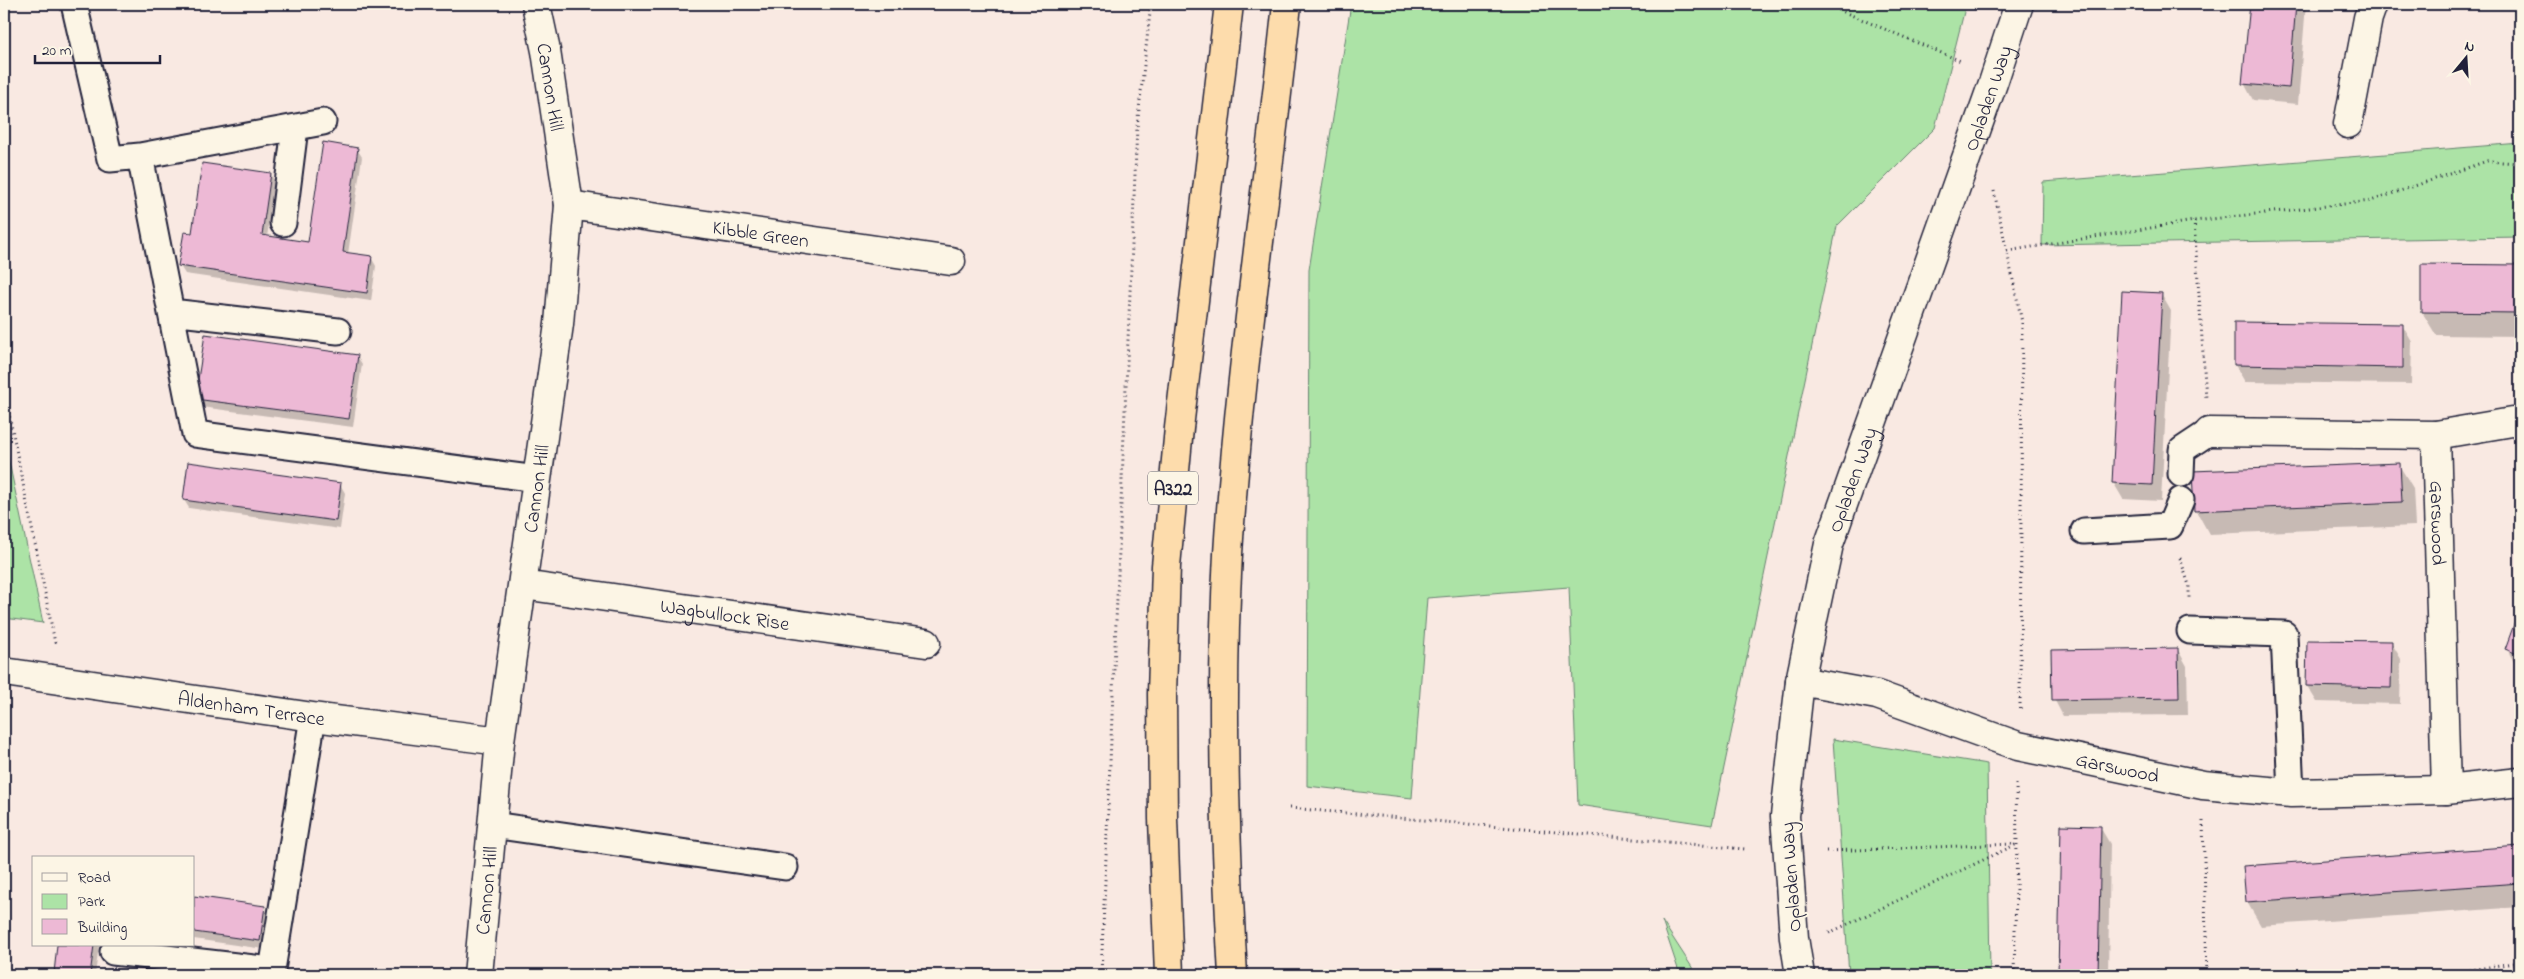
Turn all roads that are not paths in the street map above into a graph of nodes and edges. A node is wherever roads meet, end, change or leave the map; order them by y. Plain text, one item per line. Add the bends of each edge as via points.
1 (74, 4) edge
2 (536, 4) edge
3 (1229, 4) edge
4 (1287, 4) edge
5 (2019, 4) edge
6 (2372, 4) edge
7 (323, 122) dead end
8 (2348, 124) dead end
9 (295, 128) junction
10 (140, 156) junction
11 (569, 205) junction
12 (283, 223) dead end
13 (951, 261) dead end
14 (171, 312) junction
15 (338, 331) dead end
16 (2516, 422) edge
17 (2208, 432) joint
18 (2436, 435) junction
19 (2181, 474) dead end
20 (537, 479) junction
21 (2181, 500) dead end
22 (2084, 531) dead end
23 (524, 585) junction
24 (2190, 631) road end
25 (926, 643) dead end
26 (4, 672) edge
27 (1800, 681) junction
28 (312, 717) junction
29 (500, 740) junction
30 (2520, 782) edge
31 (2446, 790) junction
32 (2291, 793) junction
33 (492, 825) junction
34 (784, 867) dead end
35 (1231, 948) junction
36 (113, 952) dead end
37 (478, 975) edge
38 (1169, 975) edge
39 (1233, 975) edge
40 (1245, 975) edge
41 (1800, 975) edge

1 - 10 lane via 110,160
2 - 11 street, Cannon Hill
3 - 38 highway, A322 via 1166,566 1162,703
4 - 35 highway via 1264,192 1228,551 1223,754
5 - 27 street, Opladen Way via 1829,544
6 - 8 street
7 - 9 lane
9 - 10 lane
9 - 12 lane
10 - 14 lane
11 - 13 street, Kibble Green
11 - 20 street, Cannon Hill via 559,324
14 - 15 lane
14 - 20 lane via 195,434
16 - 18 street
17 - 18 street
17 - 19 lane via 2182,450
18 - 31 street, Garswood
20 - 23 street, Cannon Hill
21 - 22 lane via 2170,526
23 - 25 street, Wagbullock Rise
23 - 29 street, Cannon Hill
24 - 32 lane via 2284,634
26 - 28 street, Aldenham Terrace
27 - 32 street, Garswood via 1877,695 2018,746 2203,785
27 - 41 street, Opladen Way via 1785,816
28 - 29 street, Aldenham Terrace
28 - 36 lane via 272,970
29 - 33 street, Cannon Hill
30 - 31 street, Garswood
31 - 32 street, Garswood
33 - 34 lane
33 - 37 street, Cannon Hill
35 - 39 highway
35 - 40 lane

